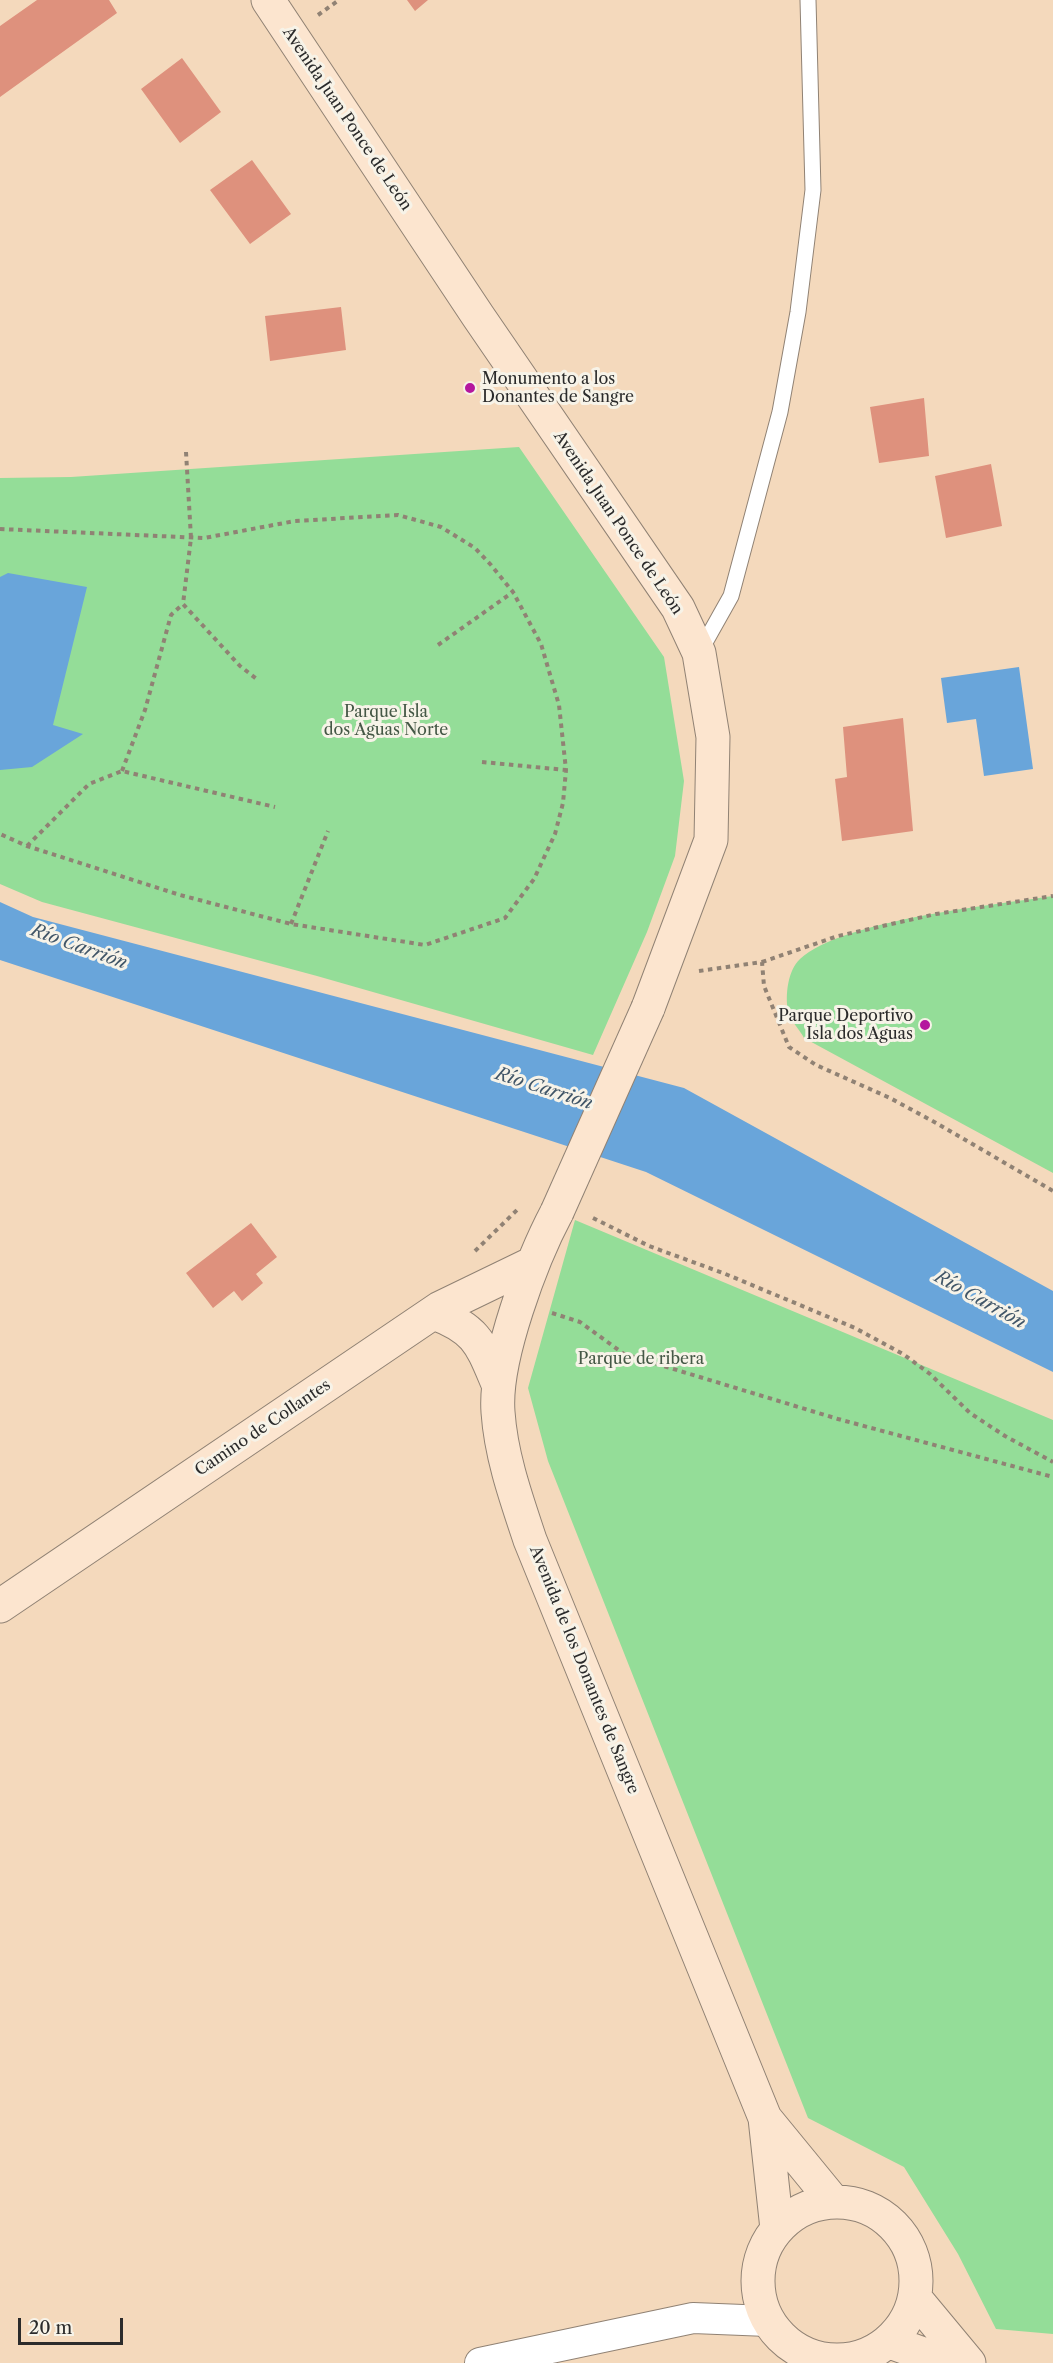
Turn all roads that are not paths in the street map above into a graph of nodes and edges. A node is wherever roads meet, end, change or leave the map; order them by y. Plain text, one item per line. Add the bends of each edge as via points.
1 (268, 0) edge
2 (808, 0) edge
3 (699, 653) junction
4 (557, 1212) joint
5 (533, 1263) junction
6 (434, 1313) junction
7 (498, 1384) junction
8 (0, 1606) edge
9 (765, 2118) junction
10 (833, 2201) junction
11 (777, 2229) junction
12 (915, 2298) junction
13 (768, 2321) junction
14 (877, 2353) edge
15 (811, 2360) edge
16 (480, 2363) edge
17 (948, 2363) edge
18 (969, 2363) edge

1 - 3 main road, Avenida Juan Ponce de León via 678,609
2 - 3 lane via 813,190 798,312 780,412 731,596
3 - 4 main road, Avenida Juan Ponce de León, bridge via 713,737 711,840 648,1008
4 - 5 main road, Avenida de los Donantes de Sangre
5 - 6 main road, Camino de Collantes
5 - 7 main road, Avenida de los Donantes de Sangre
6 - 7 main road via 460,1323 482,1346
6 - 8 main road, Camino de Collantes
7 - 9 main road, Avenida de los Donantes de Sangre via 498,1413 509,1477 530,1540
9 - 10 main road, Avenida de los Donantes de Sangre
9 - 11 main road, Avenida de los Donantes de Sangre
10 - 11 main road via 812,2205
10 - 12 main road via 857,2204 879,2213 898,2229 915,2265
11 - 13 main road via 764,2249 758,2273 759,2297
12 - 14 main road via 906,2322
12 - 18 main road
13 - 15 main road via 785,2342
13 - 16 street via 693,2318
14 - 15 main road via 851,2361
14 - 17 main road

